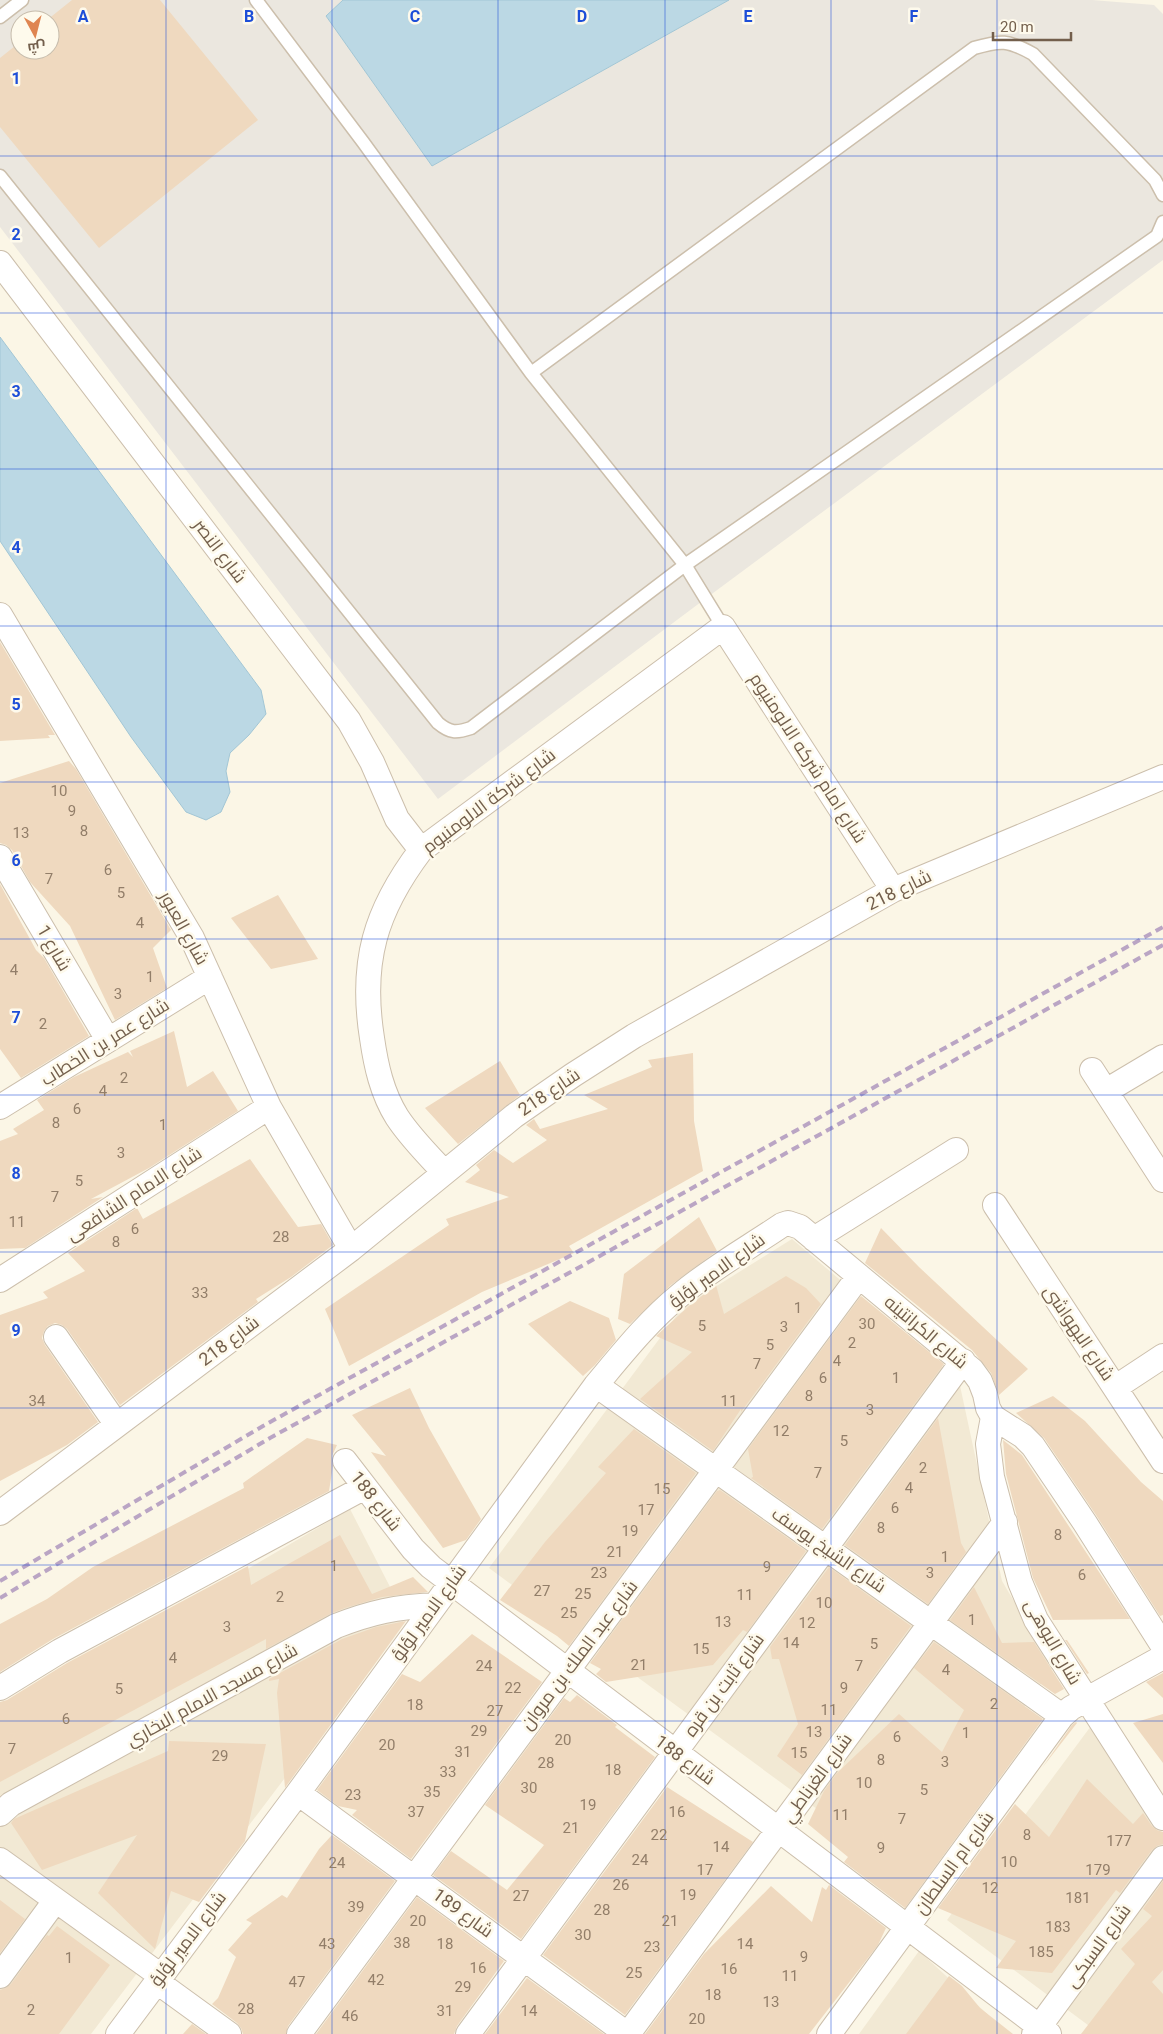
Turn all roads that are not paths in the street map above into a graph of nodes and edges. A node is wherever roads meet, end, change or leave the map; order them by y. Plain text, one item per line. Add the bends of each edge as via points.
1 (22, 0) edge
2 (256, 0) edge
3 (0, 17) edge
4 (0, 176) edge
5 (1163, 195) edge
6 (1163, 222) edge
7 (0, 263) edge
8 (531, 373) junction
9 (685, 565) junction
10 (0, 615) edge
11 (723, 626) junction
12 (1163, 777) edge
13 (421, 850) junction
14 (0, 857) edge
15 (893, 890) junction
16 (210, 977) junction
17 (108, 1040) junction
18 (1163, 1057) edge
19 (1092, 1070) dead end
20 (1106, 1091) junction
21 (1, 1103) edge
22 (269, 1107) junction
23 (956, 1150) dead end
24 (444, 1172) junction
25 (1163, 1180) edge
26 (995, 1205) dead end
27 (776, 1228) joint
28 (814, 1239) junction
29 (351, 1249) junction
30 (859, 1276) junction
31 (0, 1280) edge
32 (56, 1337) dead end
33 (1163, 1356) edge
34 (963, 1361) junction
35 (596, 1385) junction
36 (1116, 1387) junction
37 (992, 1417) junction
38 (117, 1425) junction
39 (345, 1461) dead end
40 (1163, 1461) edge
41 (716, 1470) junction
42 (365, 1486) junction
43 (0, 1513) edge
44 (1005, 1522) junction
45 (825, 1548) junction
46 (451, 1583) junction
47 (435, 1605) junction
48 (931, 1623) junction
49 (1163, 1646) edge
50 (1163, 1657) edge
51 (567, 1671) junction
52 (0, 1688) edge
53 (1087, 1700) junction
54 (1062, 1716) junction
55 (675, 1752) junction
56 (298, 1793) junction
57 (0, 1814) edge
58 (1163, 1818) edge
59 (778, 1830) junction
60 (1163, 1858) edge
61 (0, 1860) edge
62 (414, 1878) junction
63 (55, 1901) junction
64 (907, 1927) junction
65 (523, 1958) junction
66 (0, 1976) edge
67 (158, 1979) junction
68 (1041, 2032) edge
69 (118, 2034) edge
70 (229, 2034) edge
71 (299, 2034) edge
72 (468, 2034) edge
73 (628, 2034) edge
74 (829, 2034) edge

1 - 3 lane
2 - 8 lane
4 - 9 lane via 438,723 447,730 458,732 470,728
5 - 8 lane via 1155,180 1033,54 1014,44 995,42 974,48
6 - 9 lane via 1157,236
7 - 13 street, شارع النصر via 348,721 372,762 398,818
8 - 9 lane
9 - 11 lane
10 - 16 street, شارع العبور via 192,938
11 - 13 street, شارع شركة الالومنيوم
11 - 15 street, شارع امام شركه الالومنيوم
12 - 15 street, شارع 218
13 - 24 street, شارع شركة الالومنيوم via 403,874 376,930 367,990 369,1020 376,1065 388,1101 408,1132
14 - 17 street, شارع 1
15 - 24 street, شارع 218 via 626,1041 514,1116
16 - 17 street, شارع عمر بن الخطاب
16 - 22 street, شارع العبور
17 - 21 street, شارع عمر بن الخطاب
18 - 20 street
19 - 20 street
20 - 25 street
22 - 29 street, شارع العبور
22 - 31 street, شارع الامام الشافعى
23 - 28 street
24 - 29 street, شارع 218
26 - 36 street, شارع البهواشى
27 - 28 street, شارع الكرانتينه via 782,1224 794,1224
27 - 35 street, شارع الامير لؤلؤ via 680,1295 639,1334
28 - 30 street, شارع الكرانتينه
29 - 38 street, شارع 218
30 - 34 street, شارع الكرانتينه
30 - 41 street, شارع عبد الملك بن مروان
32 - 38 street
33 - 36 street
34 - 37 street, شارع الكرانتينه via 980,1381
34 - 45 street, شارع ثابت بن قره
35 - 41 street, شارع الشيخ يوسف
35 - 46 street, شارع الامير لؤلؤ
36 - 40 street, شارع البهواشى
37 - 44 street, شارع البوهى via 989,1460
37 - 49 street via 1014,1429 1033,1446
38 - 43 street, شارع 218
39 - 42 street, شارع 188
41 - 45 street, شارع الشيخ يوسف
41 - 51 street, شارع عبد الملك بن مروان
42 - 46 street, شارع 188 via 413,1548
42 - 52 street via 60,1651
44 - 48 street, شارع الغرناطي
44 - 53 street, شارع البوهى via 1020,1582 1036,1620
45 - 48 street, شارع الشيخ يوسف
45 - 55 street, شارع ثابت بن قره
46 - 47 street, شارع الامير لؤلؤ
46 - 51 street, شارع 188
47 - 56 street, شارع الامير لؤلؤ
47 - 57 street, شارع مسجد الامام البخاري via 368,1613 336,1626 11,1804
48 - 54 street, شارع الشيخ يوسف
48 - 59 street, شارع الغرناطي
50 - 53 street, شارع ام السلطان
51 - 55 street, شارع 188
51 - 62 street, شارع عبد الملك بن مروان
53 - 54 street, شارع ام السلطان
53 - 58 street, شارع البوهى
54 - 64 street, شارع ام السلطان
55 - 59 street, شارع 188
55 - 65 street, شارع ثابت بن قره
56 - 62 street, شارع 189
56 - 67 street, شارع الامير لؤلؤ
59 - 64 street, شارع 188
59 - 73 street, شارع الغرناطي
60 - 68 street, شارع السبكى
61 - 63 street
62 - 65 street, شارع 189
62 - 71 street, شارع عبد الملك بن مروان
63 - 66 street
63 - 67 street
64 - 68 street, شارع 188
64 - 74 street, شارع ام السلطان
65 - 72 street, شارع ثابت بن قره
65 - 73 street, شارع 189
67 - 69 street, شارع الامير لؤلؤ
67 - 70 street

